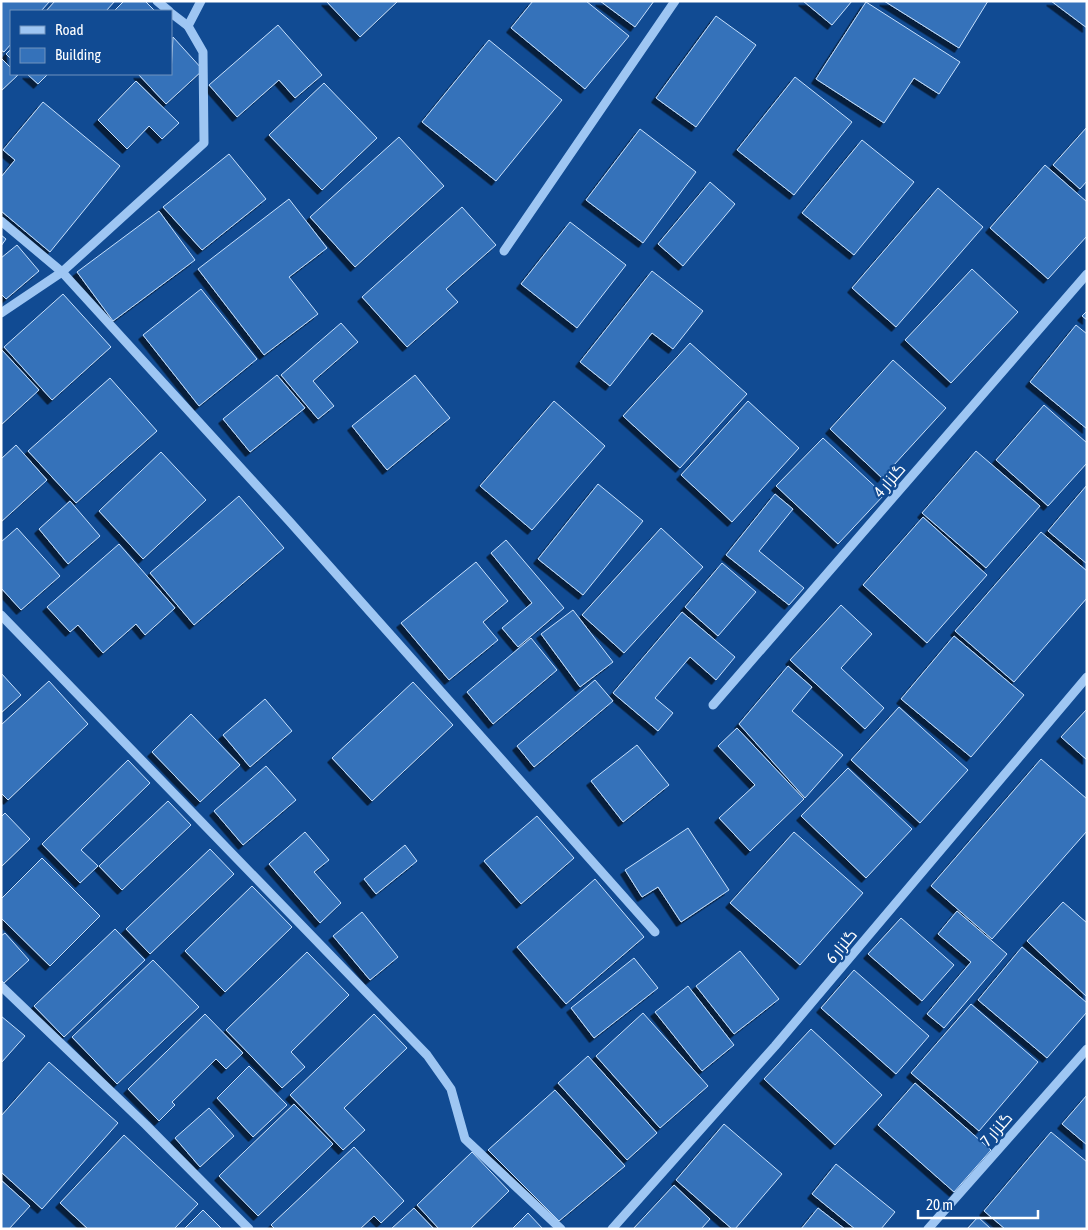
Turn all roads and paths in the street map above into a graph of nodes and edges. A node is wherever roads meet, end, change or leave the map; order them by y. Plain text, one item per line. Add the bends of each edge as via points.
1 (157, 1) edge
2 (201, 1) edge
3 (675, 1) edge
4 (168, 10) edge
5 (172, 14) edge
6 (188, 26) junction
7 (1, 221) edge
8 (504, 251) dead end
9 (62, 272) junction
10 (1087, 274) edge
11 (1, 313) edge
12 (1, 615) edge
13 (1087, 677) edge
14 (713, 705) dead end
15 (655, 932) dead end
16 (1, 986) edge
17 (1087, 1049) edge
18 (249, 1229) edge
19 (561, 1229) edge
20 (612, 1229) edge
21 (928, 1229) edge

1 - 4 street
2 - 6 street
3 - 8 street
5 - 6 street
6 - 9 street via 203,52 204,143
7 - 9 street
9 - 11 street
9 - 15 street via 283,514
10 - 14 street, گلزار 4
12 - 19 street via 427,1055 452,1088 465,1139
13 - 20 street, گلزار 6 via 775,1046
16 - 18 street
17 - 21 street, گلزار 7

